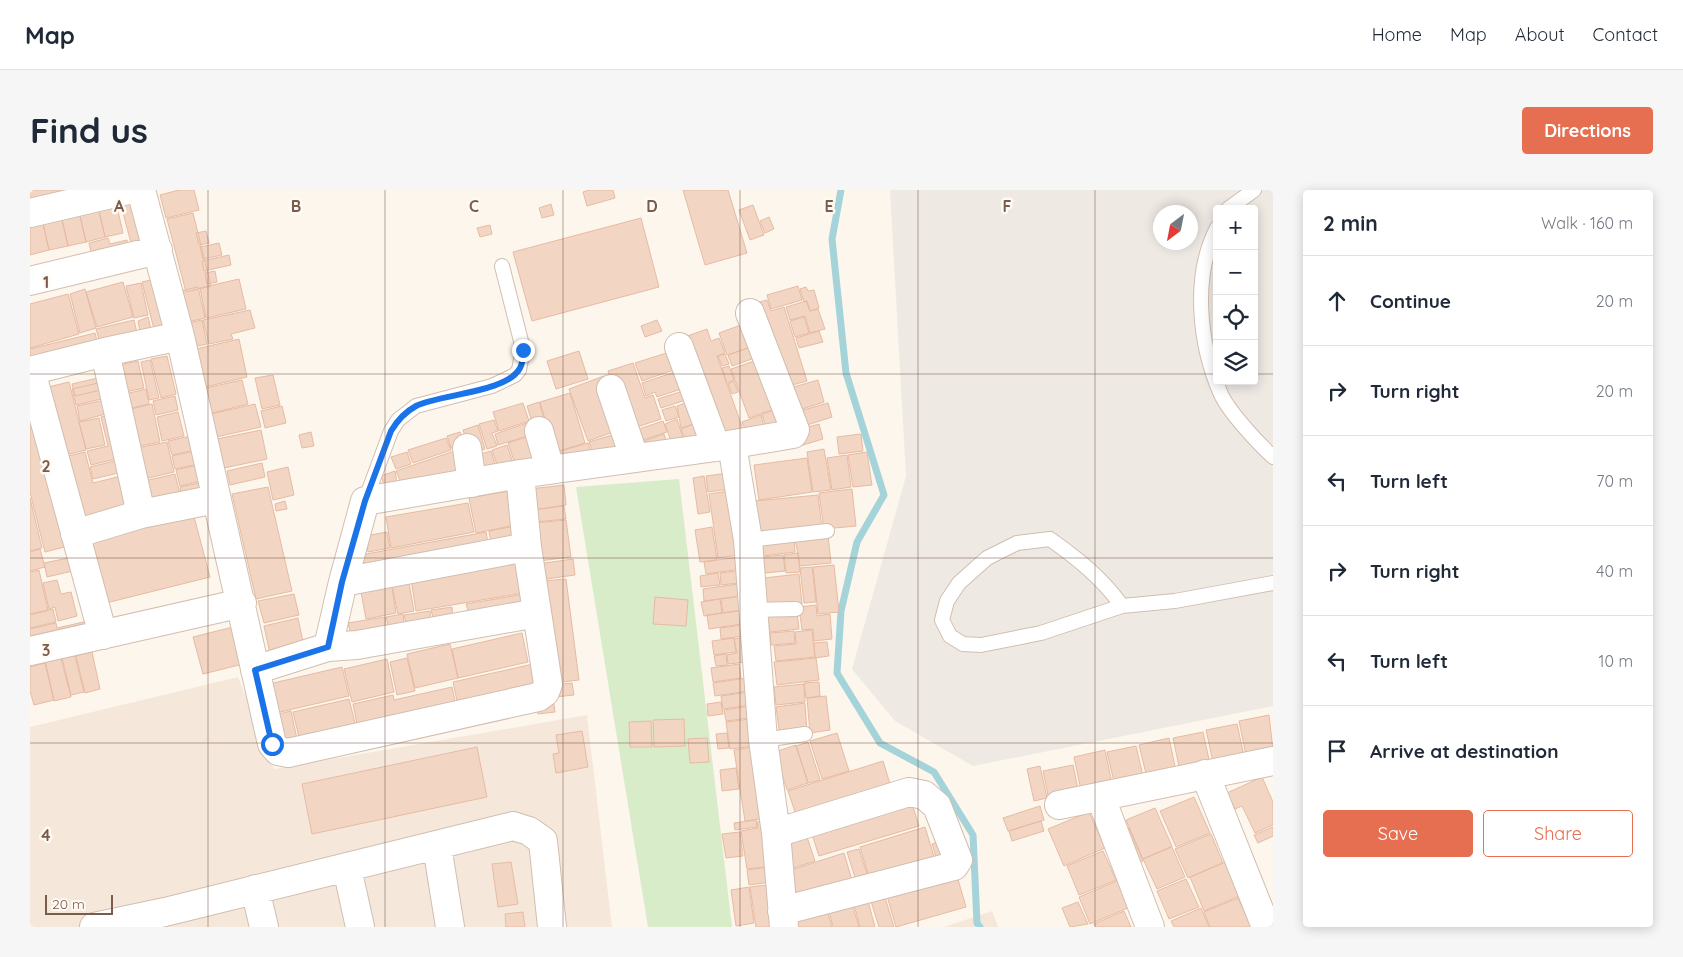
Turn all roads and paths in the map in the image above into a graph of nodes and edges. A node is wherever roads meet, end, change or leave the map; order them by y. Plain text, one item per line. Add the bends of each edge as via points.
1 (128, 190) edge
2 (141, 190) edge
3 (1254, 190) edge
4 (1233, 205) edge
5 (30, 213) edge
6 (1213, 236) edge
7 (158, 250) junction
8 (502, 266) dead end
9 (30, 282) edge
10 (750, 313) dead end
11 (180, 336) junction
12 (679, 348) dead end
13 (105, 352) junction
14 (30, 371) edge
15 (611, 388) dead end
16 (540, 432) dead end
17 (724, 446) junction
18 (467, 448) dead end
19 (634, 457) junction
20 (1273, 457) edge
21 (550, 469) junction
22 (520, 474) junction
23 (472, 483) junction
24 (216, 499) junction
25 (365, 501) junction
26 (141, 514) junction
27 (828, 532) dead end
28 (75, 534) junction
29 (748, 540) junction
30 (528, 547) junction
31 (342, 582) junction
32 (1273, 582) edge
33 (242, 603) junction
34 (1122, 606) junction
35 (796, 609) dead end
36 (755, 610) junction
37 (536, 613) junction
38 (103, 635) junction
39 (328, 647) junction
40 (30, 651) edge
41 (255, 670) junction
42 (805, 734) dead end
43 (764, 740) junction
44 (1273, 761) edge
45 (1205, 774) junction
46 (1101, 798) junction
47 (1059, 805) dead end
48 (776, 833) junction
49 (437, 846) junction
50 (347, 868) junction
51 (255, 888) junction
52 (783, 919) edge
53 (166, 920) edge
54 (94, 927) edge
55 (264, 927) edge
56 (360, 927) edge
57 (450, 927) edge
58 (552, 927) edge
59 (1150, 927) edge
60 (1266, 927) edge

1 - 5 street
2 - 7 street
3 - 4 lane
6 - 20 lane via 1208,245 1200,297 1204,339 1220,393 1256,441
7 - 9 street
7 - 11 street
8 - 25 lane via 523,350 520,370 492,386 416,406 398,420
10 - 17 street via 795,430 790,436
11 - 13 street
11 - 24 street
12 - 17 street
13 - 14 street
13 - 26 street
14 - 28 street
15 - 19 street
16 - 21 street
17 - 19 street
17 - 29 street
18 - 23 street
19 - 21 street
21 - 22 street
22 - 23 street
22 - 30 street
23 - 25 street
24 - 26 street
24 - 33 street
25 - 31 street
26 - 28 street
27 - 29 lane
28 - 38 street
29 - 36 street
30 - 31 street
30 - 37 street
31 - 39 street
32 - 34 lane via 1175,601
33 - 38 street
33 - 41 street
34 - 34 lane via 1106,584 1050,539 1017,543 987,558 958,583 942,620 950,636 963,644 981,645 1041,633
35 - 36 lane
36 - 43 street
37 - 39 street via 357,645
37 - 41 street via 548,684 538,697 288,753 278,751 272,744
38 - 40 street
39 - 41 street
42 - 43 lane
43 - 48 street
44 - 45 street
45 - 46 street
45 - 60 street
46 - 47 street
46 - 59 street
48 - 52 street
48 - 52 street via 909,792 924,796 937,806 958,860 954,866
49 - 50 street
49 - 57 street
49 - 58 street via 513,826 529,831 543,841
50 - 51 street
50 - 56 street
51 - 53 street
51 - 55 street
53 - 54 street

